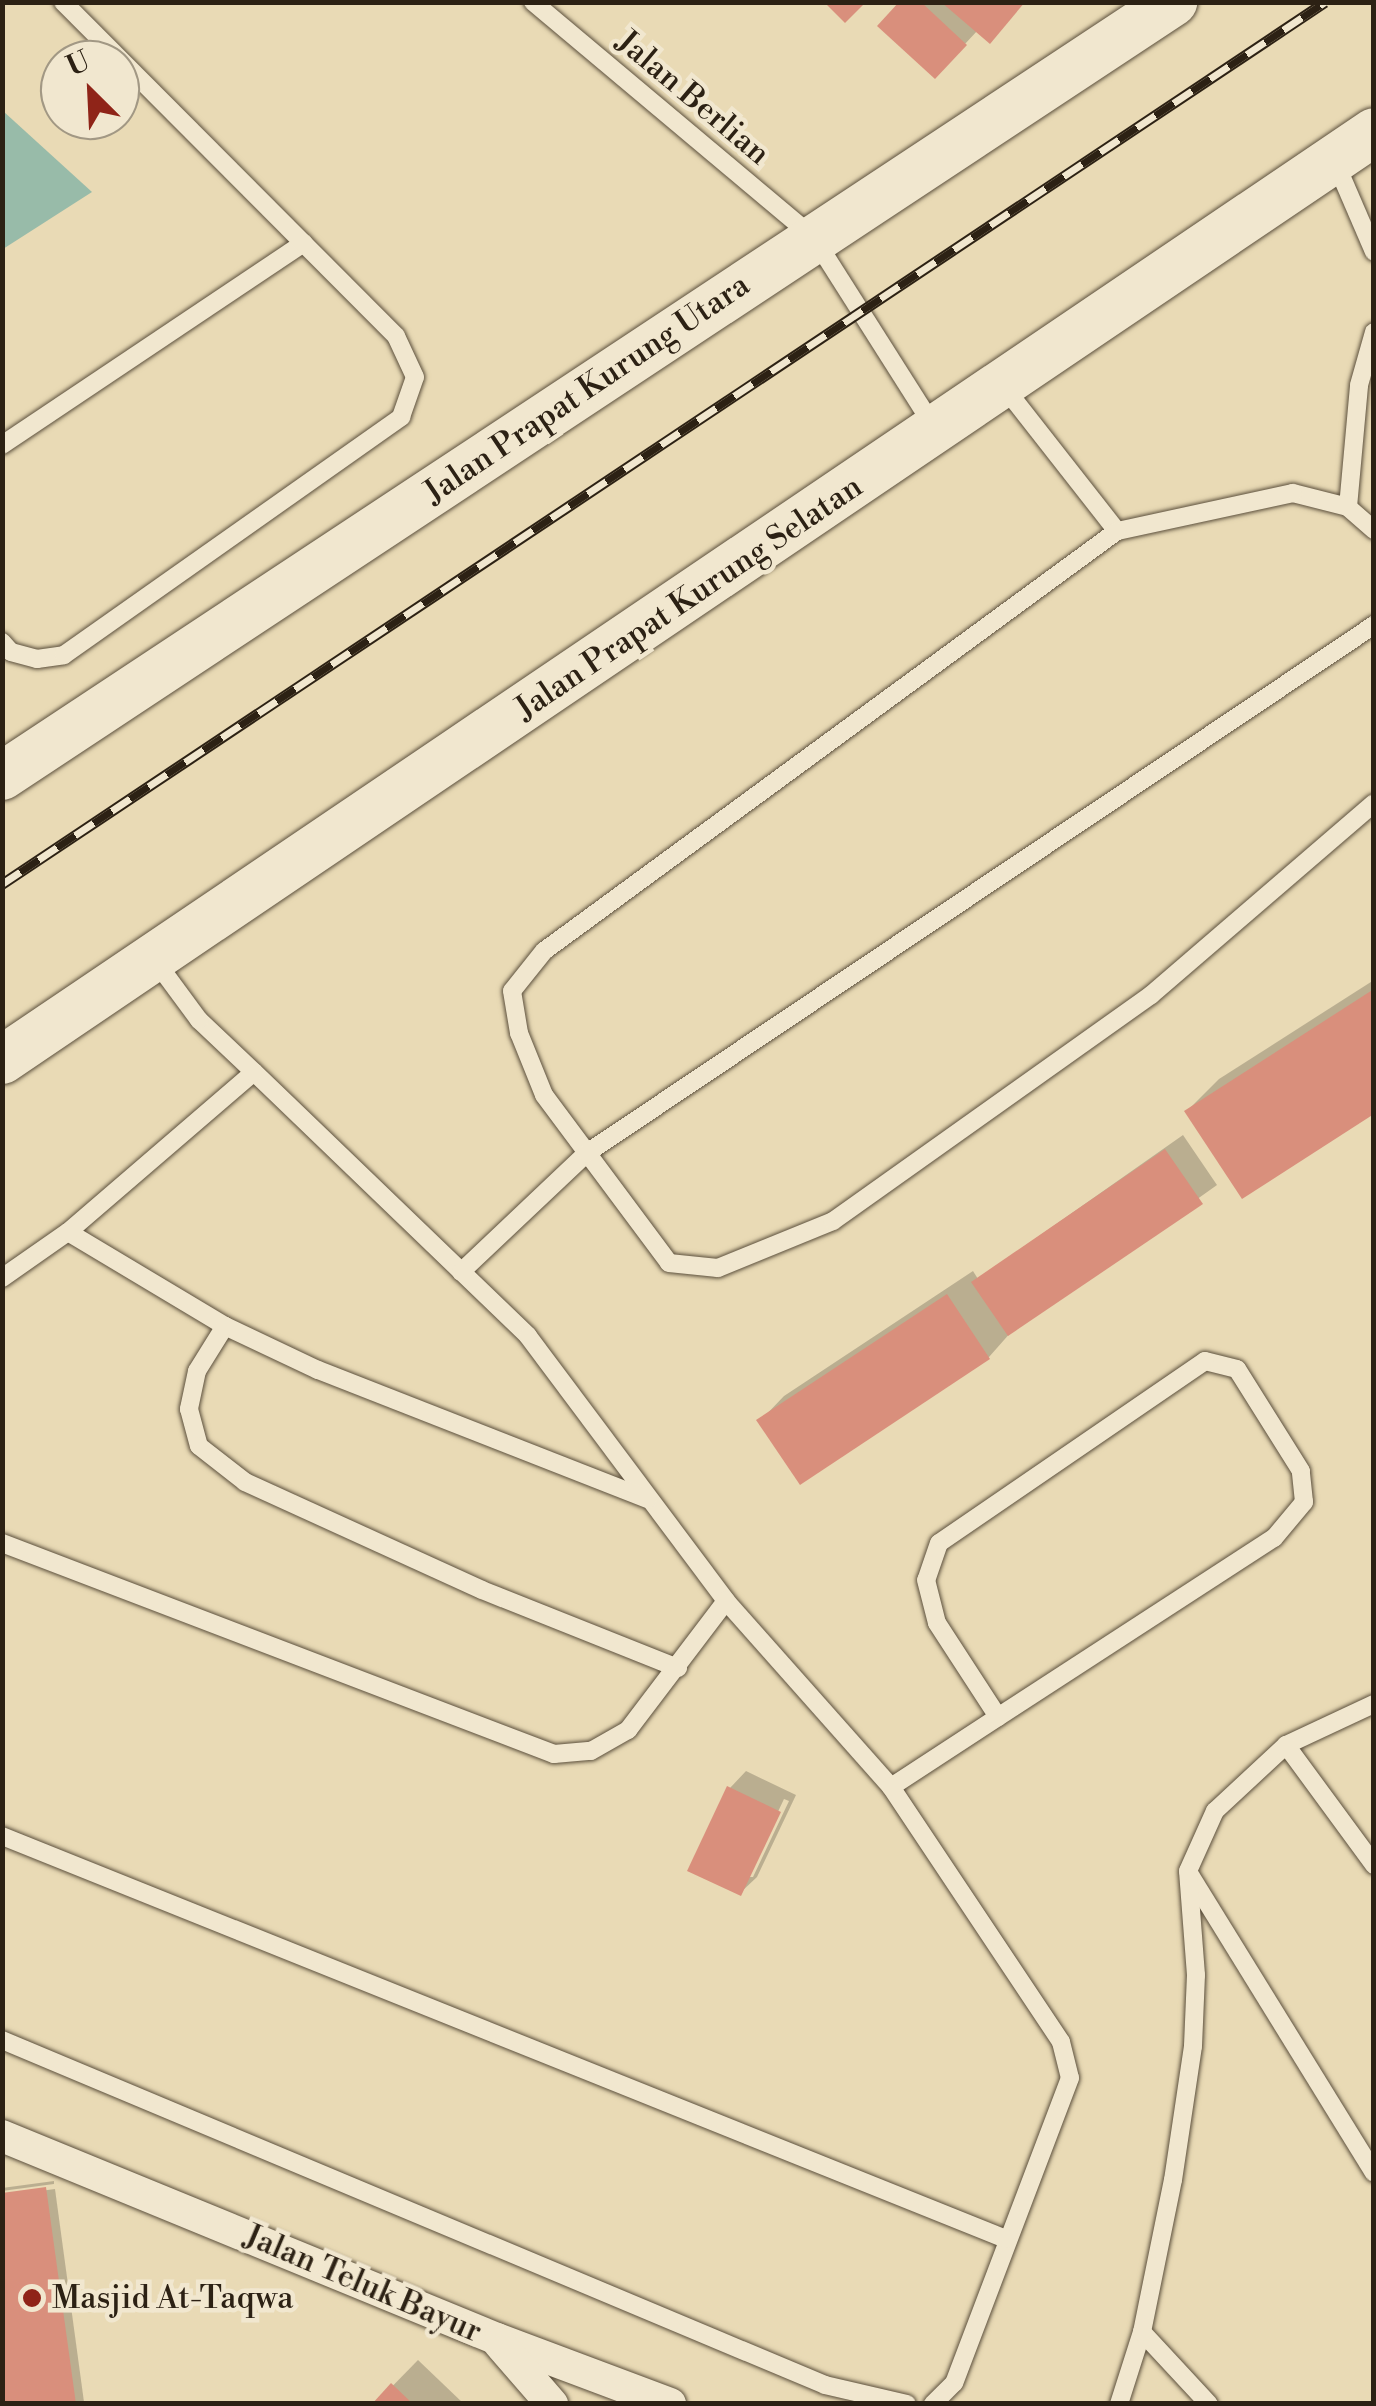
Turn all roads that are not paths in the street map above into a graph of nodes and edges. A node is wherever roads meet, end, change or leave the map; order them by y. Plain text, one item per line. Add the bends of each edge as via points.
1 (63, 2) edge
2 (533, 2) edge
3 (1173, 2) edge
4 (1374, 132) edge
5 (1334, 159) junction
6 (814, 238) junction
7 (304, 243) junction
8 (1374, 252) edge
9 (1374, 332) edge
10 (1004, 386) junction
11 (938, 432) junction
12 (2, 446) edge
13 (1348, 507) junction
14 (1117, 530) junction
15 (1374, 530) edge
16 (1374, 625) edge
17 (2, 642) edge
18 (2, 776) edge
19 (1374, 803) edge
20 (154, 959) junction
21 (2, 1060) edge
22 (254, 1072) junction
23 (587, 1153) junction
24 (68, 1232) junction
25 (461, 1272) junction
26 (2, 1278) edge
27 (225, 1326) junction
28 (649, 1499) junction
29 (2, 1543) edge
30 (726, 1602) junction
31 (678, 1668) junction
32 (1374, 1704) edge
33 (998, 1717) junction
34 (1286, 1745) junction
35 (891, 1787) junction
36 (2, 1836) edge
37 (1374, 1865) edge
38 (1188, 1870) junction
39 (2, 2040) edge
40 (2, 2136) edge
41 (1374, 2172) edge
42 (1006, 2239) junction
43 (1142, 2332) junction
44 (497, 2340) junction
45 (552, 2404) edge
46 (670, 2404) edge
47 (907, 2404) edge
48 (933, 2404) edge
49 (1119, 2404) edge
50 (1208, 2404) edge

1 - 7 lane
2 - 6 lane, Jalan Berlian
3 - 6 street, Jalan Prapat Kurung Utara
4 - 5 street, Jalan Prapat Kurung Selatan
5 - 8 lane
5 - 10 street, Jalan Prapat Kurung Selatan
6 - 11 lane, Jalan Berlian
6 - 18 street, Jalan Prapat Kurung Utara
7 - 12 lane
7 - 17 lane via 396,336 415,377 401,418 64,655 37,660
9 - 13 lane via 1359,385
10 - 11 street, Jalan Prapat Kurung Selatan
10 - 14 lane
11 - 20 street, Jalan Prapat Kurung Selatan
13 - 14 lane via 1293,493
13 - 15 lane
14 - 23 lane via 544,951 512,991 519,1033 544,1095
16 - 23 lane
19 - 23 lane via 1151,995 833,1221 718,1268 669,1263
20 - 21 street, Jalan Prapat Kurung Selatan
20 - 22 lane via 199,1020
22 - 24 lane
22 - 25 lane
23 - 25 lane
24 - 26 lane
24 - 27 lane
25 - 28 lane via 528,1336
27 - 28 lane
27 - 31 lane via 197,1371 188,1409 200,1446 245,1482 482,1590
28 - 30 lane
29 - 31 lane via 554,1754 591,1751 628,1730
30 - 31 lane
30 - 35 lane
32 - 34 lane
33 - 33 lane via 1274,1538 1304,1502 1300,1471 1238,1370 1205,1361 939,1542 926,1580 937,1623
33 - 35 lane
34 - 37 lane
34 - 38 lane via 1214,1811
35 - 42 lane via 1061,2042 1070,2078
36 - 42 lane
38 - 41 lane
38 - 43 lane via 1196,1975 1193,2046
39 - 47 lane via 825,2385
40 - 44 street, Jalan Teluk Bayur
42 - 48 lane via 954,2383
43 - 49 lane
43 - 50 lane
44 - 45 street
44 - 46 street, Jalan Teluk Bayur

